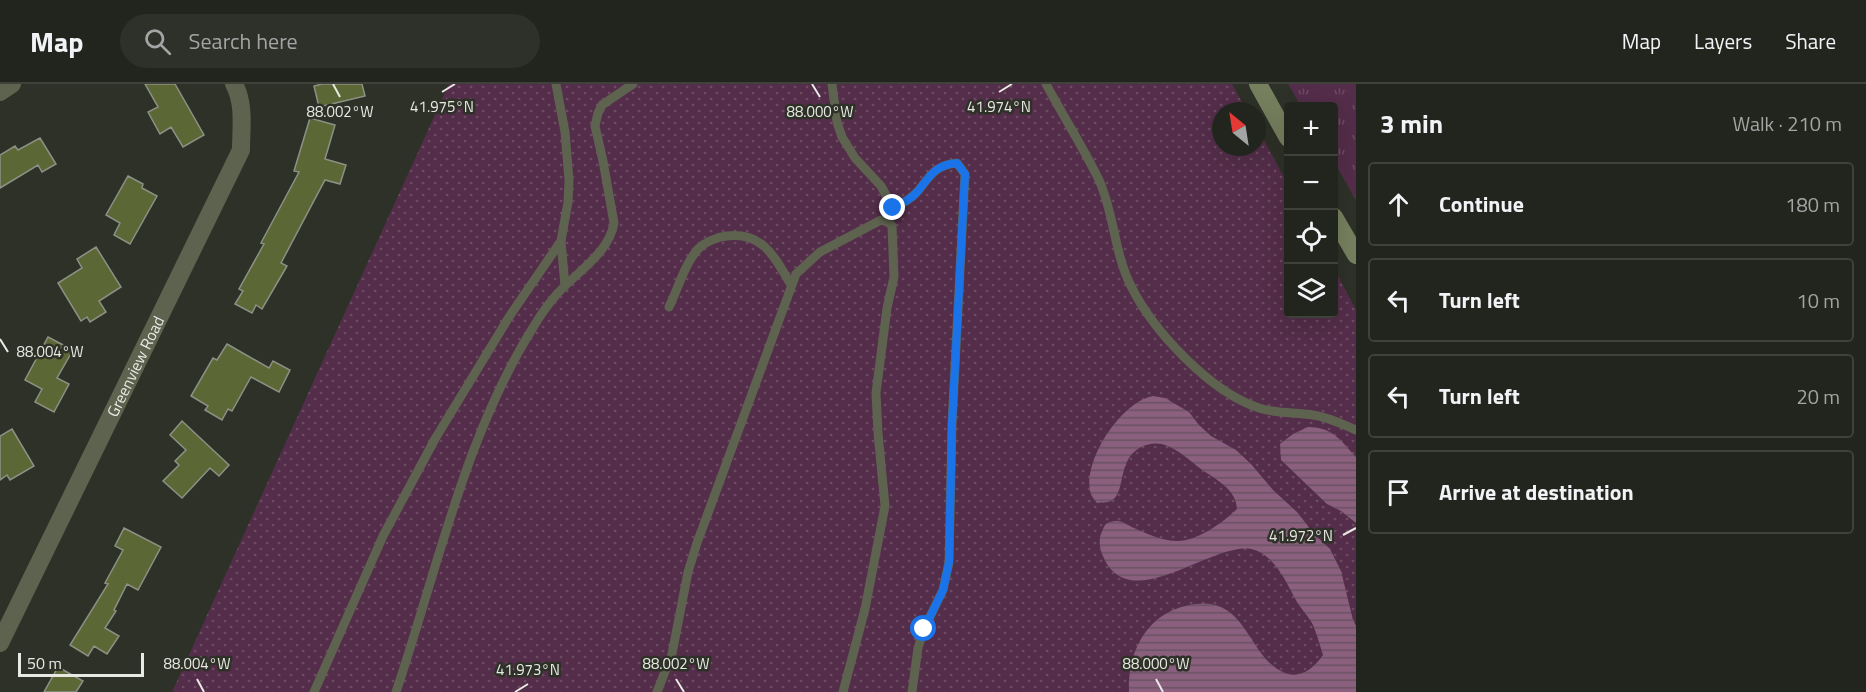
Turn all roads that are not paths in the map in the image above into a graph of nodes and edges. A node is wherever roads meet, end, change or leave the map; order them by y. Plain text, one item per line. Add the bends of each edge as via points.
1 (12, 84) edge
2 (234, 84) edge
3 (556, 84) edge
4 (633, 84) edge
5 (832, 84) edge
6 (1046, 84) edge
7 (1258, 84) edge
8 (0, 92) edge
9 (1284, 131) edge
10 (893, 208) junction
11 (888, 222) junction
12 (1338, 224) edge
13 (561, 241) junction
14 (1356, 255) edge
15 (791, 285) junction
16 (565, 286) junction
17 (669, 307) dead end
18 (1356, 430) edge
19 (0, 643) edge
20 (314, 692) edge
21 (396, 692) edge
22 (657, 692) edge
23 (843, 692) edge
24 (912, 692) edge

1 - 8 street
2 - 19 street, Greenview Road via 242,109 241,150
3 - 13 lane via 569,180
4 - 16 lane via 603,105 595,126 613,230 606,245
5 - 10 lane via 842,137 855,158 882,186
6 - 18 lane via 1099,181 1130,284 1188,363 1228,392 1259,408 1315,415
7 - 9 main road
10 - 11 lane
10 - 24 lane via 916,193 938,169 957,163 965,174 949,562 943,590 918,648
11 - 15 lane via 880,220 820,252 796,274
11 - 23 lane via 893,233 894,277 876,393 885,506 865,609
12 - 14 main road
13 - 16 lane
13 - 20 lane via 509,317 431,447 384,536
15 - 17 lane via 776,258 756,240 724,236 697,250
15 - 22 lane via 696,543 672,654
16 - 21 lane via 547,307 505,378 471,457

